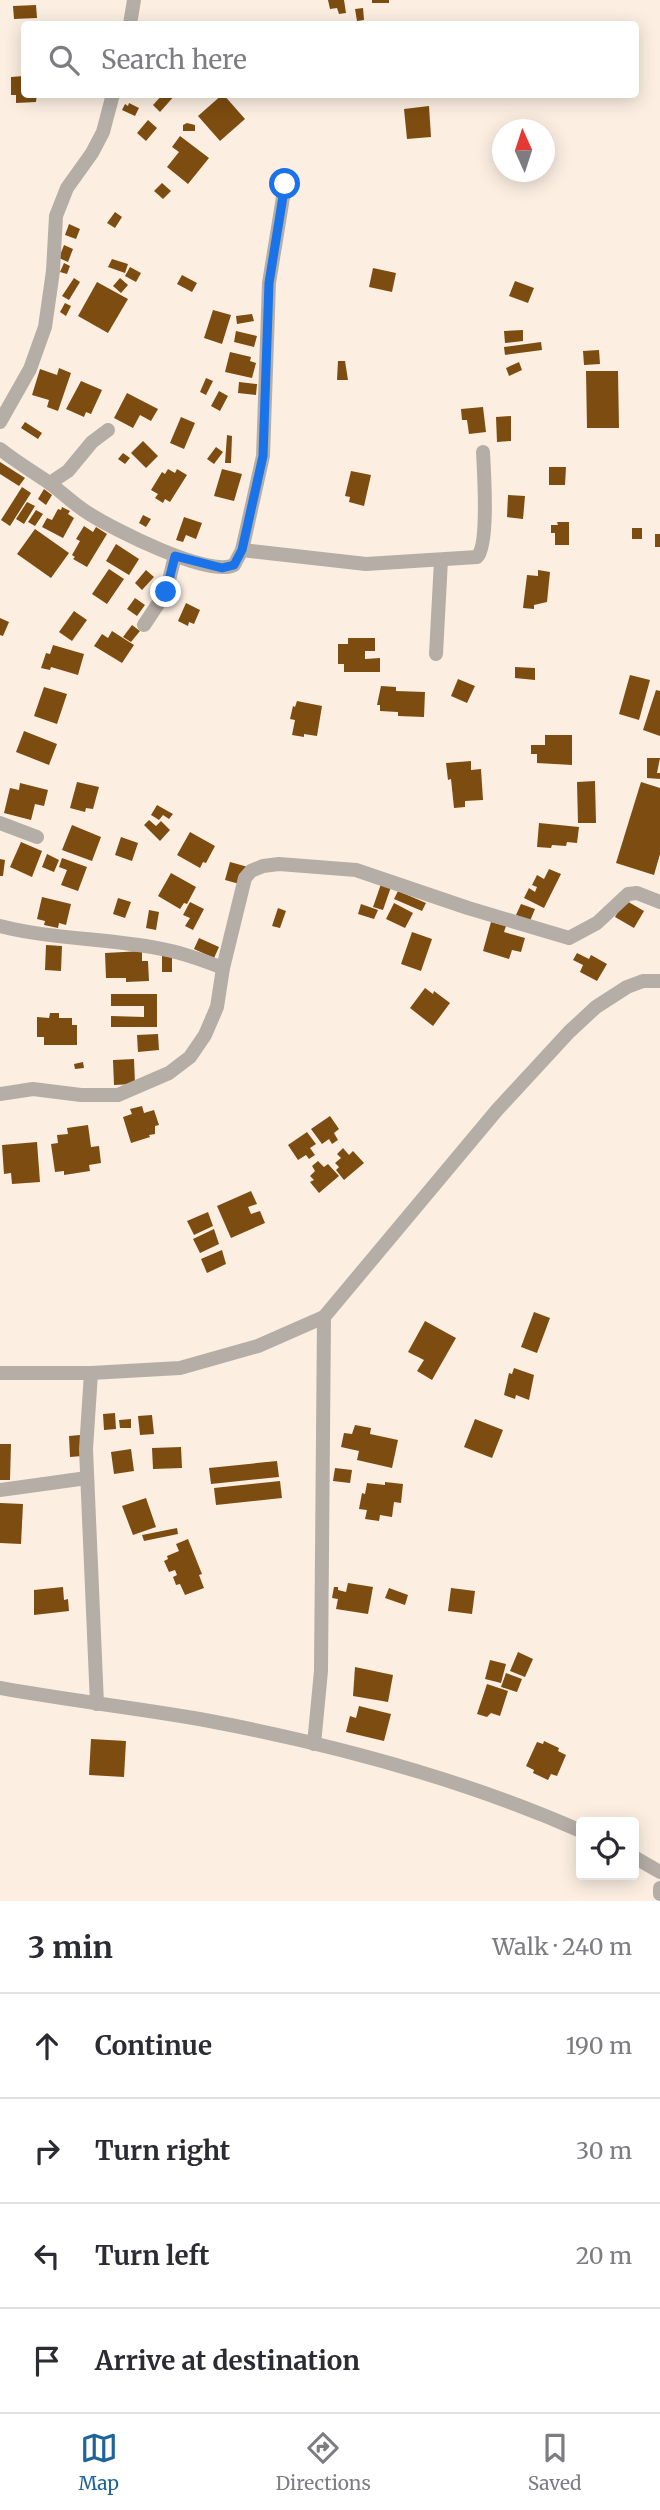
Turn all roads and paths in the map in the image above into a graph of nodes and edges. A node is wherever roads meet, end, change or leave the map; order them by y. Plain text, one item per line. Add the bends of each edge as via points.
1 (134, 0) edge
2 (130, 21) edge
3 (112, 98) edge
4 (285, 184) dead end
5 (0, 422) edge
6 (108, 430) dead end
7 (0, 449) edge
8 (484, 452) dead end
9 (50, 483) junction
10 (242, 550) junction
11 (175, 556) junction
12 (441, 561) junction
13 (144, 625) dead end
14 (436, 654) dead end
15 (0, 822) edge
16 (37, 837) dead end
17 (660, 902) edge
18 (0, 926) edge
19 (223, 968) junction
20 (660, 981) edge
21 (0, 1094) edge
22 (324, 1317) junction
23 (0, 1373) edge
24 (91, 1373) junction
25 (87, 1478) junction
26 (0, 1490) edge
27 (0, 1688) edge
28 (97, 1704) junction
29 (314, 1744) junction
30 (576, 1829) edge
31 (639, 1860) edge
32 (660, 1872) edge

1 - 2 street
3 - 5 street via 103,132 67,188 56,216 45,327 30,369
4 - 10 street via 269,283 263,456
6 - 9 street
7 - 9 street
8 - 12 street via 482,552 474,558
9 - 11 street via 89,513
10 - 11 street via 234,565 226,568
10 - 12 street via 366,564
11 - 13 street via 166,592
12 - 14 street
15 - 16 street
17 - 19 street via 628,894 597,923 569,938 356,870 263,866 245,878
18 - 19 street via 167,950
19 - 21 street via 217,1007 205,1035 190,1057 169,1073 118,1095 33,1089
20 - 22 street via 627,987 569,1032 497,1110
22 - 24 street via 258,1346 180,1368
22 - 29 street via 321,1671
23 - 24 street
24 - 25 street
25 - 26 street
25 - 28 street
27 - 28 street
28 - 29 street via 207,1720
29 - 30 street via 478,1791
31 - 32 street

